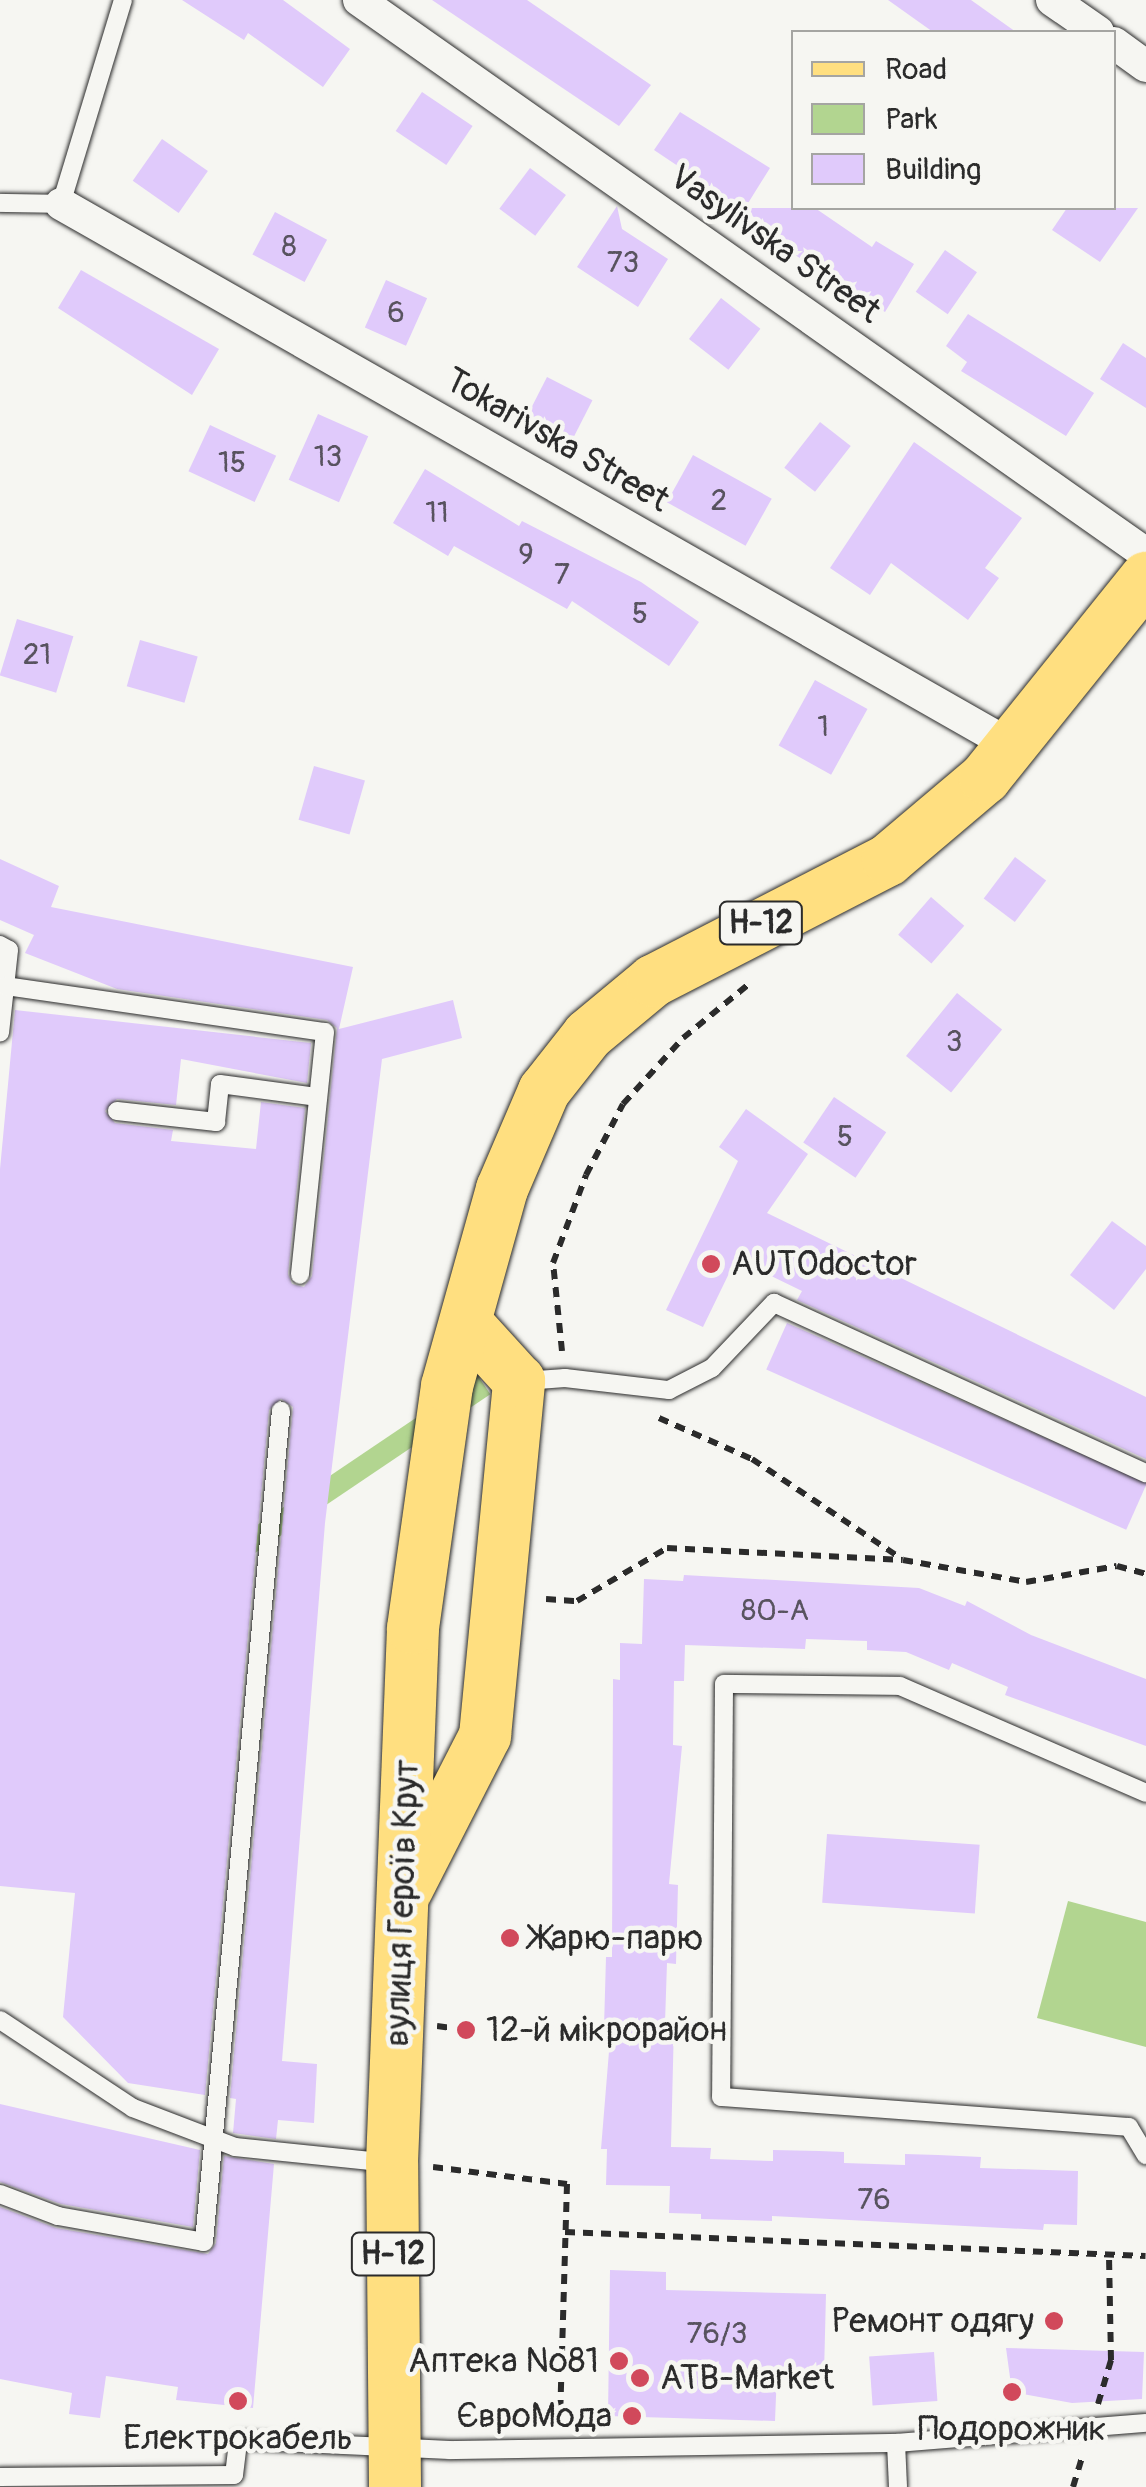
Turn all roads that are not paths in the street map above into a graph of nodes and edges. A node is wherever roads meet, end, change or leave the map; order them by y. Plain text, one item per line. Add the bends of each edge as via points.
1 (123, 0) edge
2 (359, 0) edge
3 (1052, 0) edge
4 (1095, 30) edge
5 (1116, 44) edge
6 (1146, 66) edge
7 (0, 203) edge
8 (62, 204) junction
9 (1146, 554) edge
10 (1146, 578) edge
11 (1012, 746) junction
12 (0, 946) edge
13 (5, 986) junction
14 (0, 1032) edge
15 (318, 1097) junction
16 (117, 1111) dead end
17 (300, 1275) dead end
18 (468, 1325) junction
19 (542, 1380) junction
20 (281, 1411) dead end
21 (1146, 1473) edge
22 (1146, 1793) edge
23 (398, 1908) junction
24 (0, 2020) edge
25 (215, 2139) junction
26 (1146, 2155) edge
27 (392, 2163) junction
28 (0, 2194) edge
29 (1146, 2423) edge
30 (896, 2443) junction
31 (395, 2468) edge
32 (0, 2478) edge
33 (898, 2487) edge

1 - 8 lane
2 - 9 street, Vasylivska Street
3 - 4 street
5 - 6 street
7 - 8 lane
8 - 11 street, Tokarivska Street
10 - 11 main road, Н-12
11 - 18 main road, Н-12 via 888,860 652,981 588,1035 544,1092 502,1188
12 - 13 lane via 10,950
13 - 14 lane
13 - 15 lane via 325,1032
15 - 16 lane via 220,1084 216,1122
15 - 17 lane
18 - 19 main road
18 - 23 main road, вулиця Героїв Крут / Н-12 via 447,1386 413,1628
19 - 21 lane via 669,1390 712,1368 774,1303
19 - 23 main road via 485,1736
20 - 25 lane
22 - 26 lane via 900,1686 724,1684 721,2097 1129,2127
23 - 27 main road, вулиця Героїв Крут / Н-12
24 - 25 lane via 133,2108
25 - 27 lane via 236,2147
25 - 28 lane via 204,2242 58,2216
27 - 31 main road, вулиця Героїв Крут / Н-12
29 - 30 lane
30 - 31 lane via 560,2448
30 - 33 lane
31 - 32 lane via 238,2440 234,2475

